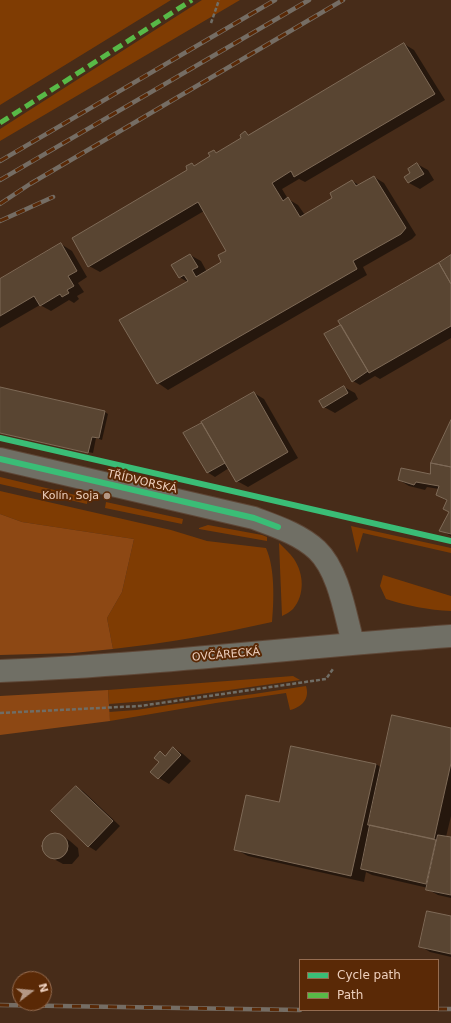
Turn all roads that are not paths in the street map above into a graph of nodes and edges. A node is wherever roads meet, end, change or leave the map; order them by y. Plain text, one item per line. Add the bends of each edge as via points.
1 (0, 459) edge
2 (451, 636) edge
3 (353, 643) junction
4 (0, 672) edge

1 - 3 main road, TŘÍDVORSKÁ via 254,518 300,538 317,550 328,566 337,586
2 - 3 main road, OVČÁRECKÁ
3 - 4 main road, OVČÁRECKÁ via 220,656

